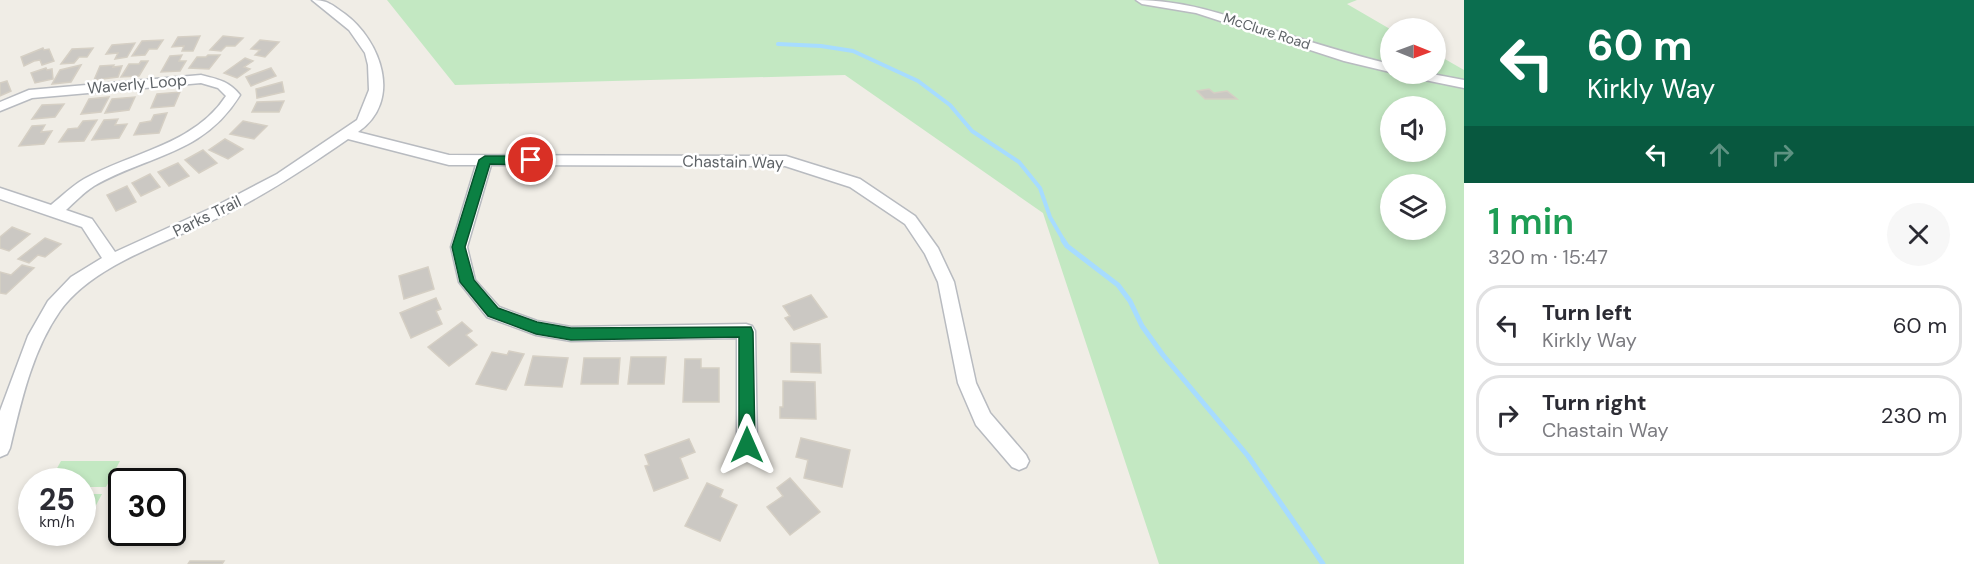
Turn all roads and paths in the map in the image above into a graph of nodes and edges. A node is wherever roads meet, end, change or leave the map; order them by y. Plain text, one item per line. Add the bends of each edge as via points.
1 (318, 0) edge
2 (1142, 0) edge
3 (1380, 66) edge
4 (1446, 80) edge
5 (1464, 84) edge
6 (0, 107) edge
7 (346, 134) junction
8 (485, 160) junction
9 (0, 193) edge
10 (54, 211) junction
11 (112, 260) junction
12 (747, 445) dead end
13 (0, 448) edge
14 (1019, 461) dead end

1 - 7 street, Parks Trail via 359,32 376,71 372,111
2 - 3 street, McClure Road via 1198,10
4 - 5 street
6 - 10 street, Waverly Loop via 29,94 201,79 223,85 233,95 226,111 205,130 89,182
7 - 8 street, Chastain Way via 449,160
7 - 11 street, Parks Trail via 282,178
8 - 12 street via 459,247 467,282 493,312 536,328 571,334 746,332
8 - 14 street, Chastain Way via 786,161 855,183 910,220 932,252 946,282 967,383 983,419
9 - 10 street
10 - 11 street via 87,223
11 - 13 street, Parks Trail via 77,282 54,306 34,341 13,397

